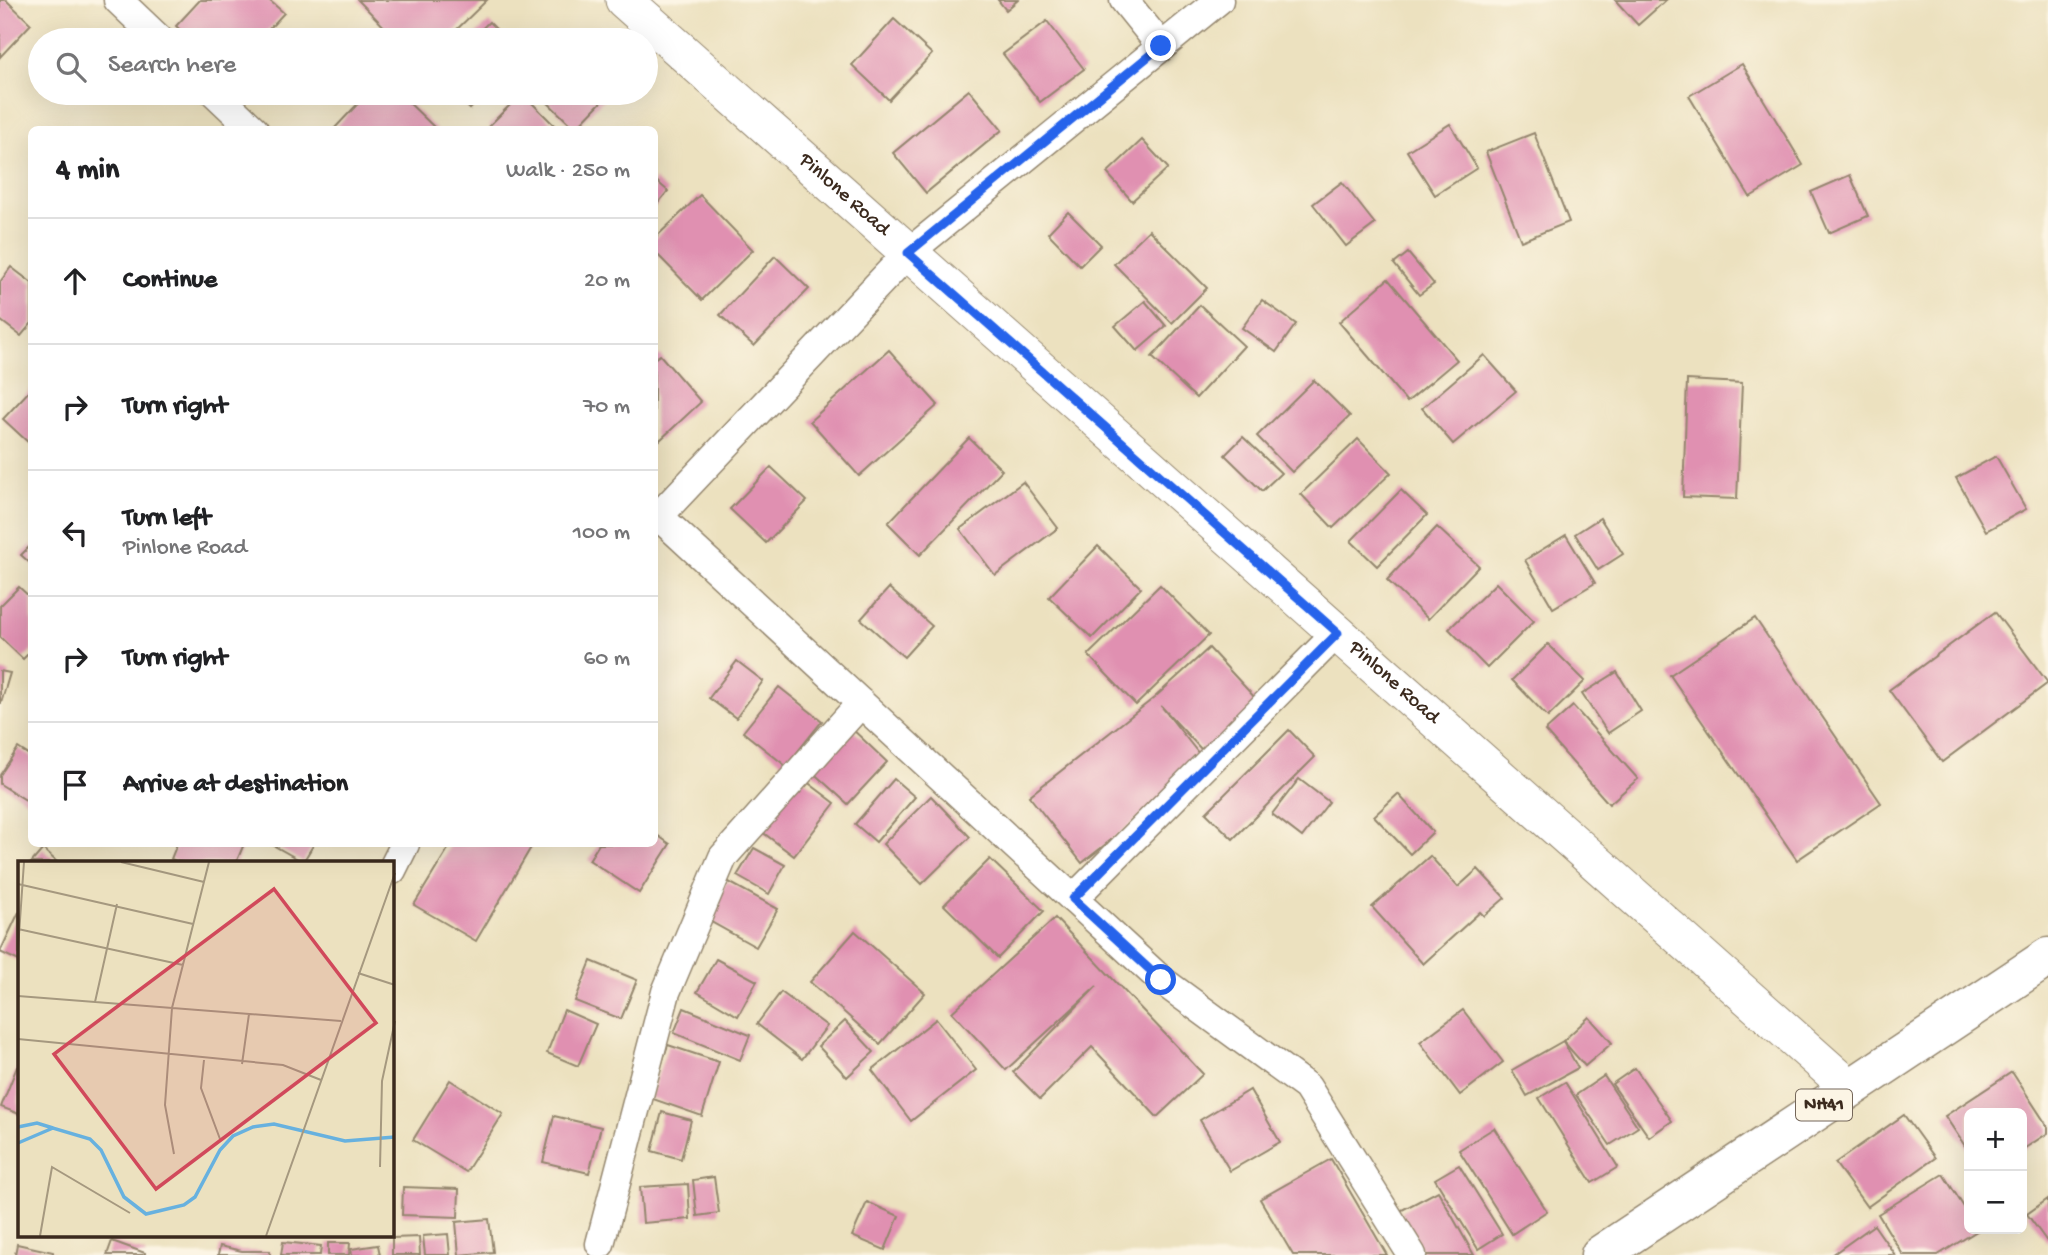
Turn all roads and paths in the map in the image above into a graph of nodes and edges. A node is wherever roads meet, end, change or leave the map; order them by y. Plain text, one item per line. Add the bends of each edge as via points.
1 (118, 0) edge
2 (624, 0) edge
3 (1124, 0) edge
4 (1219, 0) edge
5 (147, 28) edge
6 (655, 28) edge
7 (658, 30) edge
8 (1161, 46) junction
9 (228, 105) edge
10 (250, 126) edge
11 (908, 253) junction
12 (658, 514) edge
13 (658, 518) edge
14 (1338, 633) junction
15 (861, 703) junction
16 (404, 847) edge
17 (394, 866) edge
18 (1073, 899) junction
19 (2048, 957) edge
20 (1850, 1088) junction
21 (600, 1244) dead end
22 (1412, 1255) edge
23 (1600, 1255) edge

1 - 5 street
2 - 6 street, Pinlone Road
3 - 8 street
4 - 8 street
7 - 11 street, Pinlone Road
8 - 11 street
9 - 10 street
11 - 12 street
11 - 14 street, Pinlone Road
13 - 15 street
14 - 18 street
14 - 20 street, Pinlone Road
15 - 18 street
15 - 21 street via 723,857 666,992
16 - 17 street
18 - 22 street via 1161,980 1307,1087
19 - 20 highway, NH41
20 - 23 highway, NH41

